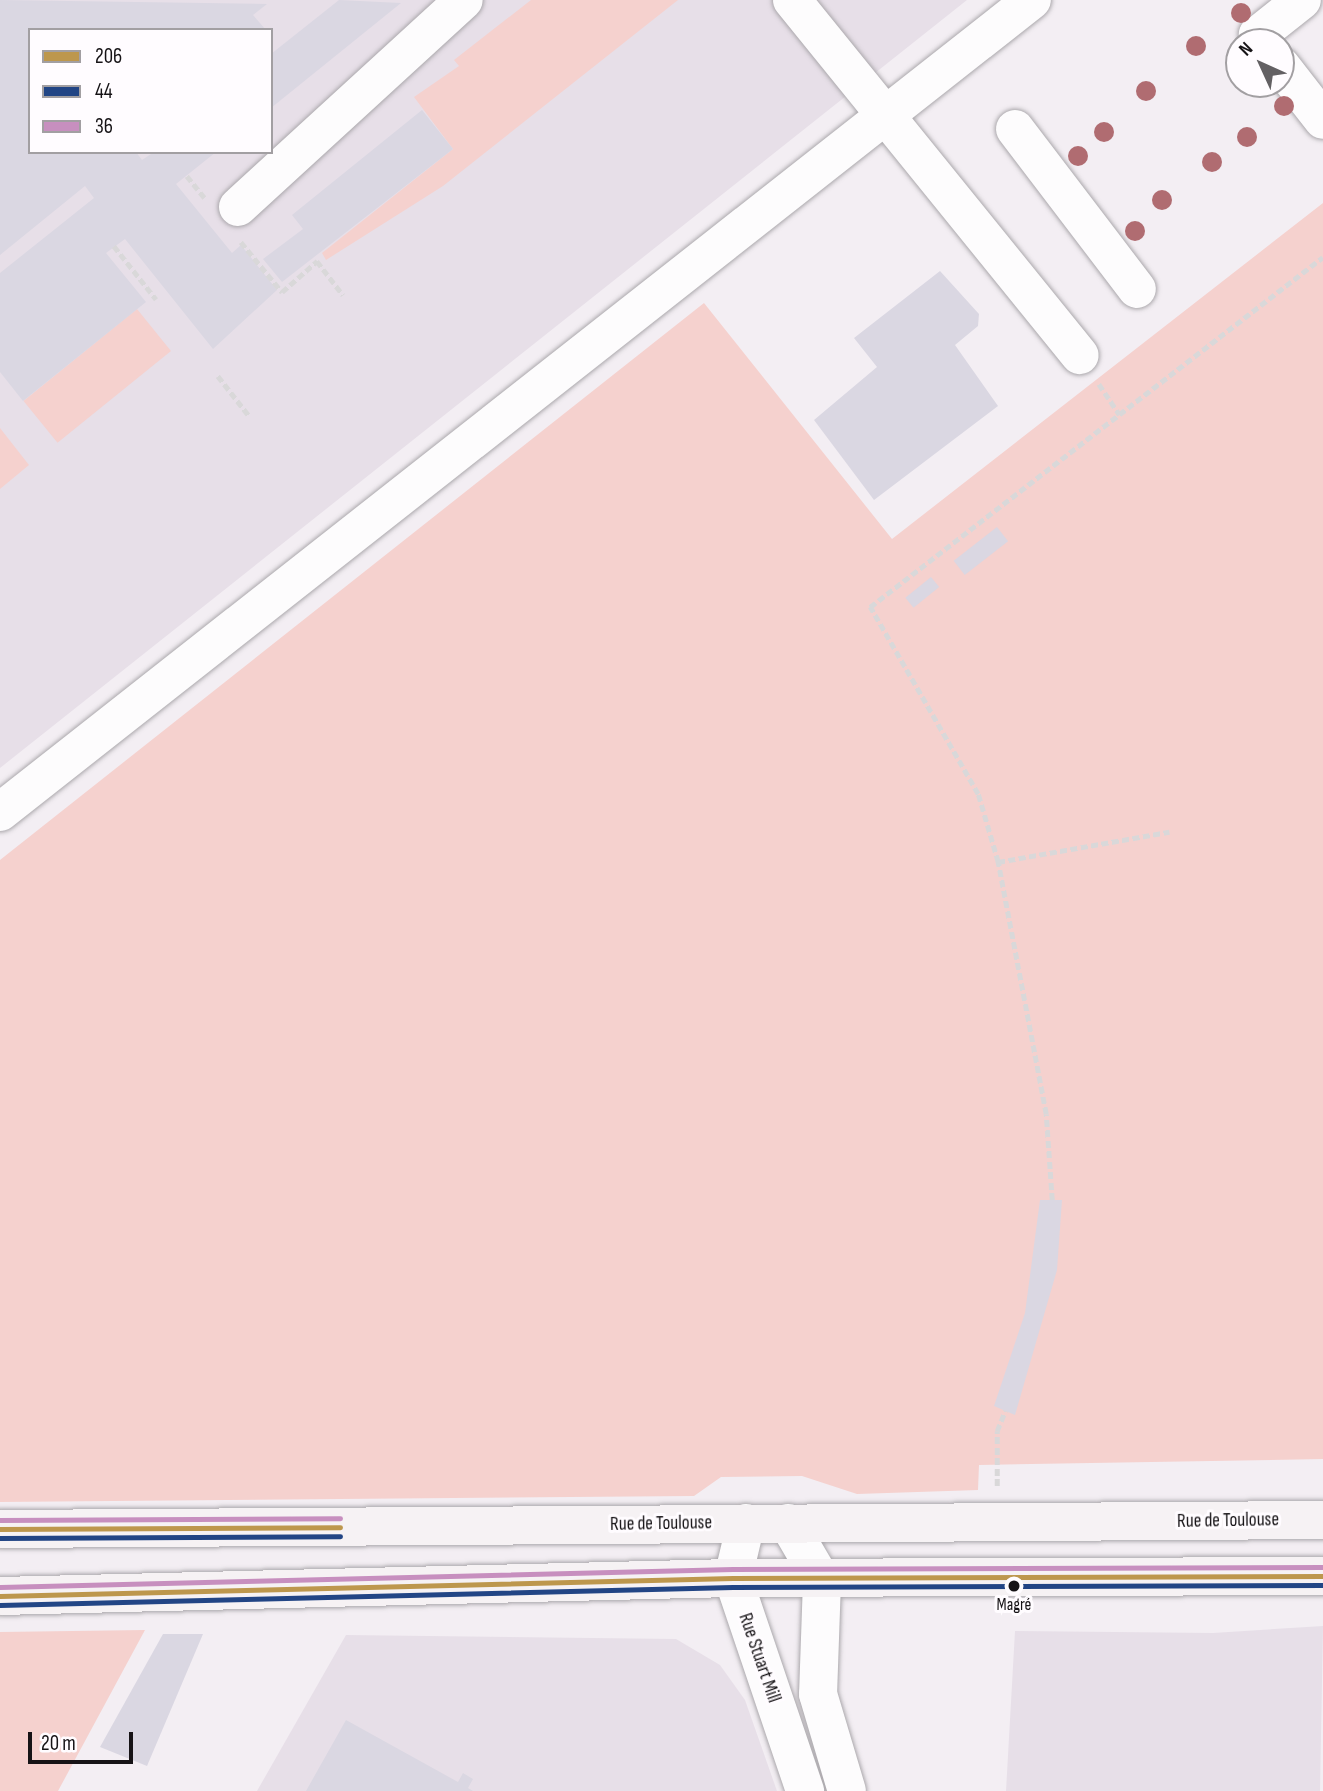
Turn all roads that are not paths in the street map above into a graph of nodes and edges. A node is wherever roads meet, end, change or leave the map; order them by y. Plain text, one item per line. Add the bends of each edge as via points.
1 (464, 0) edge
2 (792, 0) edge
3 (1032, 0) edge
4 (1302, 0) edge
5 (1267, 28) edge
6 (1295, 84) edge
7 (886, 114) junction
8 (1323, 120) edge
9 (1015, 128) dead end
10 (229, 218) road end
11 (1137, 289) dead end
12 (1079, 355) dead end
13 (0, 812) edge
14 (1323, 1520) edge
15 (746, 1523) junction
16 (789, 1523) junction
17 (0, 1529) edge
18 (1323, 1576) edge
19 (733, 1578) junction
20 (822, 1581) junction
21 (0, 1596) edge
22 (805, 1791) edge
23 (847, 1791) edge

1 - 10 street
2 - 7 street
3 - 7 street
4 - 5 street
6 - 8 street
7 - 12 street
7 - 13 street
9 - 11 street
14 - 16 main road, Rue de Toulouse
15 - 16 main road, Rue de Toulouse
15 - 17 main road, Rue de Toulouse
15 - 19 street
16 - 20 street
18 - 20 main road
19 - 20 main road
19 - 21 main road
19 - 22 street, Rue Stuart Mill
20 - 23 street via 818,1694

